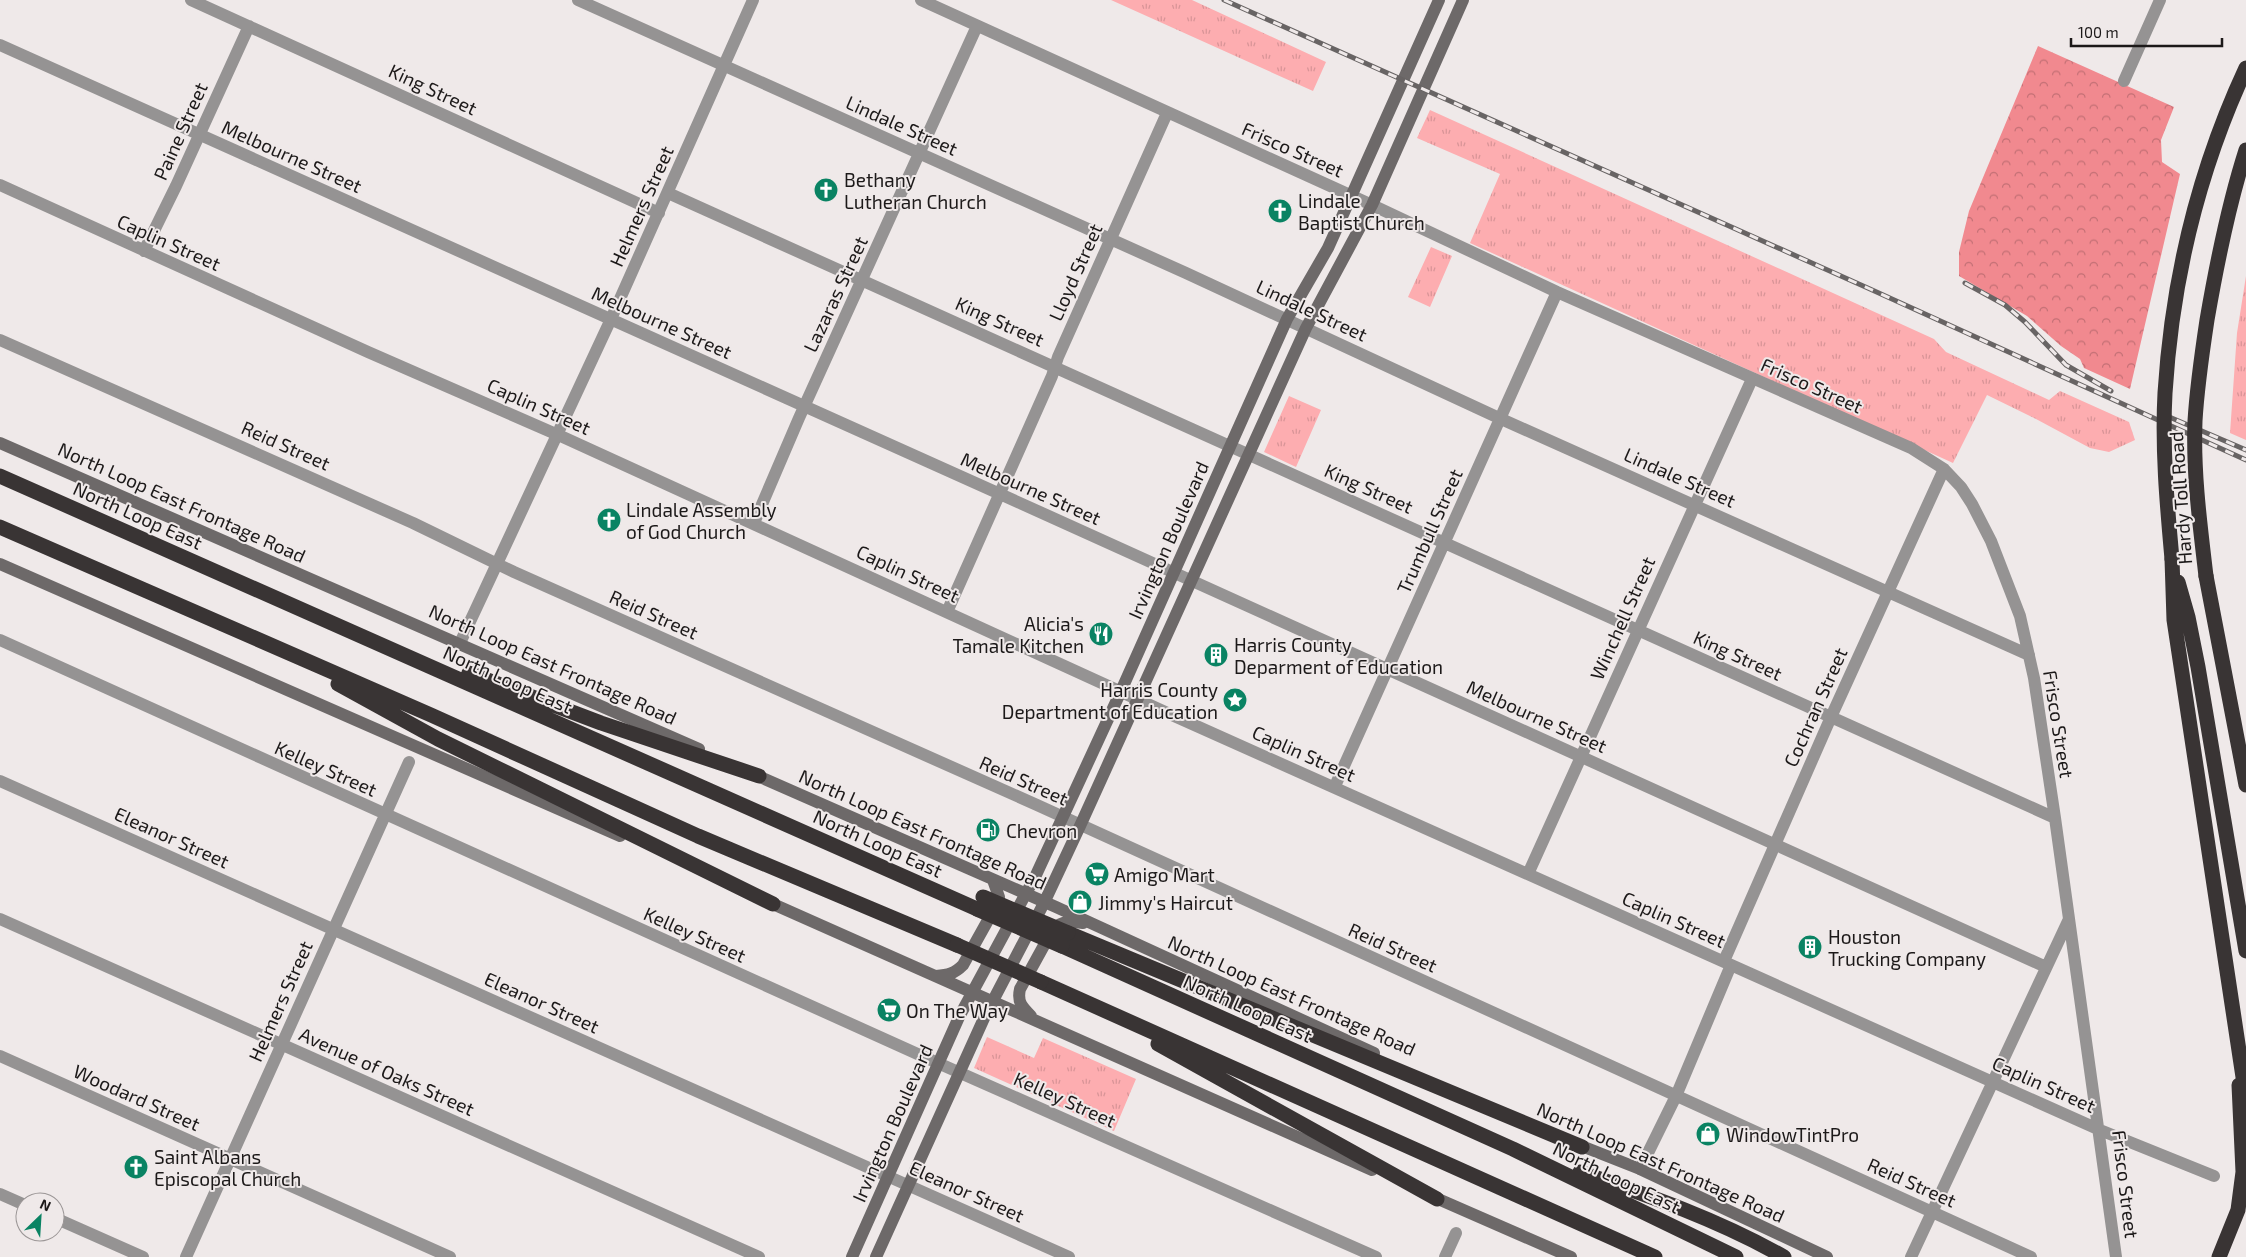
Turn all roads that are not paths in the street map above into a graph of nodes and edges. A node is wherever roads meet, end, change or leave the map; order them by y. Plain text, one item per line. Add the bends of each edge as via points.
1 (191, 0) edge
2 (578, 0) edge
3 (753, 0) edge
4 (921, 0) edge
5 (1439, 0) edge
6 (1463, 0) edge
7 (2159, 0) edge
8 (249, 26) junction
9 (977, 26) junction
10 (1419, 43) junction
11 (0, 45) edge
12 (1439, 52) junction
13 (723, 65) junction
14 (2246, 68) edge
15 (2124, 81) dead end
16 (1167, 113) junction
17 (198, 134) junction
18 (2246, 150) edge
19 (919, 153) junction
20 (1369, 154) junction
21 (1390, 163) junction
22 (0, 185) edge
23 (668, 193) junction
24 (1351, 195) junction
25 (1372, 205) junction
26 (659, 213) junction
27 (1110, 239) junction
28 (144, 251) junction
29 (862, 280) junction
30 (1557, 292) junction
31 (611, 319) junction
32 (1287, 320) junction
33 (1306, 328) junction
34 (0, 340) edge
35 (1054, 366) junction
36 (1752, 379) junction
37 (804, 407) junction
38 (1499, 418) junction
39 (558, 435) junction
40 (0, 443) edge
41 (1231, 446) junction
42 (1250, 454) junction
43 (1944, 469) junction
44 (0, 476) edge
45 (1000, 494) junction
46 (1695, 504) junction
47 (754, 523) junction
48 (0, 527) edge
49 (1445, 542) junction
50 (2172, 559) junction
51 (0, 564) edge
52 (498, 564) junction
53 (1174, 573) junction
54 (1192, 582) junction
55 (1888, 591) junction
56 (302, 609) junction
57 (947, 612) junction
58 (1637, 630) junction
59 (0, 640) edge
60 (260, 641) junction
61 (460, 644) junction
62 (2029, 655) junction
63 (1387, 669) junction
64 (1121, 691) junction
65 (1138, 699) junction
66 (1831, 717) junction
67 (1581, 757) junction
68 (410, 762) dead end
69 (759, 776) junction
70 (0, 781) edge
71 (2246, 785) edge
72 (1334, 786) junction
73 (385, 815) junction
74 (1062, 817) junction
75 (2055, 818) junction
76 (1080, 826) junction
77 (1775, 843) junction
78 (1528, 874) junction
79 (992, 880) junction
80 (1026, 894) junction
81 (1044, 903) junction
82 (773, 904) junction
83 (2069, 919) junction
84 (0, 920) edge
85 (1088, 924) junction
86 (333, 929) junction
87 (1065, 940) junction
88 (2246, 951) edge
89 (1727, 963) junction
90 (2046, 967) junction
91 (934, 976) junction
92 (972, 993) junction
93 (1067, 994) junction
94 (993, 1002) junction
95 (1035, 1020) junction
96 (281, 1044) junction
97 (2238, 1054) junction
98 (0, 1056) edge
99 (939, 1064) junction
100 (959, 1072) junction
101 (1993, 1082) junction
102 (1676, 1096) junction
103 (2246, 1097) edge
104 (2100, 1130) junction
105 (1582, 1147) junction
106 (1513, 1149) junction
107 (229, 1159) junction
108 (1640, 1169) junction
109 (888, 1176) junction
110 (2214, 1176) dead end
111 (908, 1186) junction
112 (0, 1194) edge
113 (1436, 1198) junction
114 (15, 1201) edge
115 (1932, 1212) junction
116 (65, 1222) edge
117 (1592, 1228) junction
118 (1456, 1233) dead end
119 (143, 1257) edge
120 (186, 1257) edge
121 (450, 1257) edge
122 (759, 1257) edge
123 (852, 1257) edge
124 (876, 1257) edge
125 (1069, 1257) edge
126 (1376, 1257) edge
127 (1445, 1257) edge
128 (1571, 1257) edge
129 (1633, 1257) edge
130 (1655, 1257) edge
131 (1736, 1257) edge
132 (1784, 1257) edge
133 (1827, 1257) edge
134 (1912, 1257) edge
135 (2031, 1257) edge
136 (2116, 1257) edge
137 (2219, 1257) edge

1 - 8 street, King Street
2 - 13 street, Lindale Street
3 - 13 street, Helmers Street
4 - 9 street, Frisco Street
5 - 10 main road, Irvington Boulevard
6 - 12 main road, Irvington Boulevard
7 - 15 street
8 - 17 street, Paine Street
8 - 26 street, King Street
9 - 16 street, Frisco Street
9 - 19 street, Lazaras Street
10 - 12 main road
10 - 20 main road, Irvington Boulevard
11 - 17 street, Melbourne Street
12 - 21 main road, Irvington Boulevard
13 - 19 street, Lindale Street
13 - 23 street, Helmers Street
14 - 50 highway, Hardy Toll Road, bridge via 2213,146 2180,278 2165,393 2164,444
16 - 24 street, Frisco Street
16 - 27 street, Lloyd Street
17 - 28 street, Paine Street
17 - 31 street, Melbourne Street
18 - 71 highway, Hardy Toll Road, bridge via 2231,196 2215,269 2195,421 2196,493 2206,576
19 - 27 street, Lindale Street
19 - 29 street, Lazaras Street
20 - 21 main road
20 - 24 main road, Irvington Boulevard
21 - 25 main road, Irvington Boulevard
22 - 28 street, Caplin Street
23 - 26 street, Helmers Street
23 - 29 street, King Street
24 - 25 street, Frisco Street
24 - 32 main road, Irvington Boulevard via 1328,248
25 - 30 street, Frisco Street
25 - 33 main road, Irvington Boulevard
26 - 31 street, Helmers Street
27 - 32 street, Lindale Street
27 - 35 street, Lloyd Street
28 - 39 street, Caplin Street
29 - 35 street, King Street
29 - 37 street, Lazaras Street
30 - 36 street, Frisco Street
30 - 38 street, Trumbull Street
31 - 37 street, Melbourne Street
31 - 39 street, Helmers Street
32 - 33 street, Lindale Street
32 - 41 main road, Irvington Boulevard
33 - 38 street, Lindale Street
33 - 42 main road, Irvington Boulevard
34 - 52 street, Reid Street via 280,463
35 - 41 street, King Street
35 - 45 street, Lloyd Street
36 - 43 street, Frisco Street via 1911,448
36 - 46 street, Winchell Street
37 - 45 street, Melbourne Street
37 - 47 street, Lazaras Street
38 - 46 street, Lindale Street
38 - 49 street, Trumbull Street
39 - 47 street, Caplin Street
39 - 52 street, Helmers Street
40 - 61 main road, North Loop East Frontage Road
41 - 42 street, King Street
41 - 53 main road, Irvington Boulevard
42 - 49 street, King Street
42 - 54 main road, Irvington Boulevard
43 - 55 street, Cochran Street
43 - 62 street, Frisco Street via 1961,487 1991,541 2020,616
44 - 56 highway, North Loop East
45 - 53 street, Melbourne Street
45 - 57 street, Lloyd Street
46 - 55 street, Lindale Street
46 - 58 street, Winchell Street
47 - 57 street, Caplin Street
48 - 60 highway
49 - 58 street, King Street
49 - 63 street, Trumbull Street
50 - 88 highway via 2198,667
50 - 97 highway via 2174,620
51 - 82 main road
52 - 61 street, Helmers Street
52 - 74 street, Reid Street
53 - 54 street, Melbourne Street
53 - 64 main road, Irvington Boulevard
54 - 63 street, Melbourne Street
54 - 65 main road, Irvington Boulevard
55 - 62 street, Lindale Street
55 - 66 street, Cochran Street
56 - 69 highway via 600,723
56 - 87 highway, North Loop East, bridge via 940,893 980,903
57 - 64 street, Caplin Street
58 - 66 street, King Street
58 - 67 street, Winchell Street
59 - 73 street, Kelley Street
60 - 82 highway via 438,739
60 - 93 highway, bridge
61 - 69 main road, North Loop East Frontage Road
62 - 75 street, Frisco Street
63 - 67 street, Melbourne Street
63 - 72 street, Trumbull Street
64 - 65 street, Caplin Street
64 - 74 main road, Irvington Boulevard
65 - 72 street, Caplin Street
65 - 76 main road, Irvington Boulevard
66 - 75 street, King Street
66 - 77 street, Cochran Street
67 - 77 street, Melbourne Street
67 - 78 street, Winchell Street
68 - 73 street, Helmers Street
69 - 79 main road, North Loop East Frontage Road
70 - 86 street, Eleanor Street
72 - 78 street, Caplin Street
73 - 86 street, Helmers Street
73 - 99 street, Kelley Street
74 - 76 street, Reid Street
74 - 80 main road, Irvington Boulevard
75 - 83 street, Frisco Street
76 - 81 main road, Irvington Boulevard
76 - 102 street, Reid Street
77 - 89 street, Cochran Street
77 - 90 street, Melbourne Street
78 - 89 street, Caplin Street
79 - 80 main road, North Loop East Frontage Road
79 - 91 main road via 999,897 997,904 963,965 956,972
80 - 81 main road, North Loop East Frontage Road
80 - 92 main road, Irvington Boulevard
81 - 85 main road, North Loop East Frontage Road
81 - 94 main road, Irvington Boulevard
82 - 91 main road
83 - 90 street
83 - 104 street, Frisco Street
84 - 96 street, Avenue of Oaks Street
85 - 95 main road via 1070,921 1053,929 1018,998
85 - 105 main road, North Loop East Frontage Road
86 - 96 street, Helmers Street
86 - 109 street, Eleanor Street
87 - 105 highway
87 - 106 highway, North Loop East
89 - 101 street, Caplin Street
89 - 102 street, Cochran Street
90 - 101 street
91 - 92 main road
92 - 94 main road
92 - 99 main road, Irvington Boulevard
93 - 113 highway
93 - 117 highway
94 - 95 main road
94 - 100 main road, Irvington Boulevard
95 - 113 main road
96 - 107 street, Helmers Street
96 - 122 street, Avenue of Oaks Street
97 - 103 highway
97 - 137 highway via 2244,1172 2238,1210
98 - 107 street, Woodard Street
99 - 100 street, Kelley Street
99 - 109 main road, Irvington Boulevard
100 - 111 main road, Irvington Boulevard
100 - 126 street, Kelley Street
101 - 104 street, Caplin Street
101 - 115 street
102 - 108 street, Cochran Street
102 - 115 street, Reid Street
104 - 110 street, Caplin Street
104 - 136 street, Frisco Street
105 - 108 main road, North Loop East Frontage Road
106 - 131 highway, North Loop East
106 - 132 highway via 1665,1201
107 - 120 street, Helmers Street
107 - 121 street, Woodard Street
108 - 133 main road, North Loop East Frontage Road
109 - 111 street, Eleanor Street
109 - 123 main road, Irvington Boulevard
111 - 124 main road, Irvington Boulevard
111 - 125 street, Eleanor Street
112 - 114 street
113 - 128 main road
115 - 134 street
115 - 135 street, Reid Street
116 - 119 street
117 - 129 highway
117 - 130 highway
118 - 127 street

